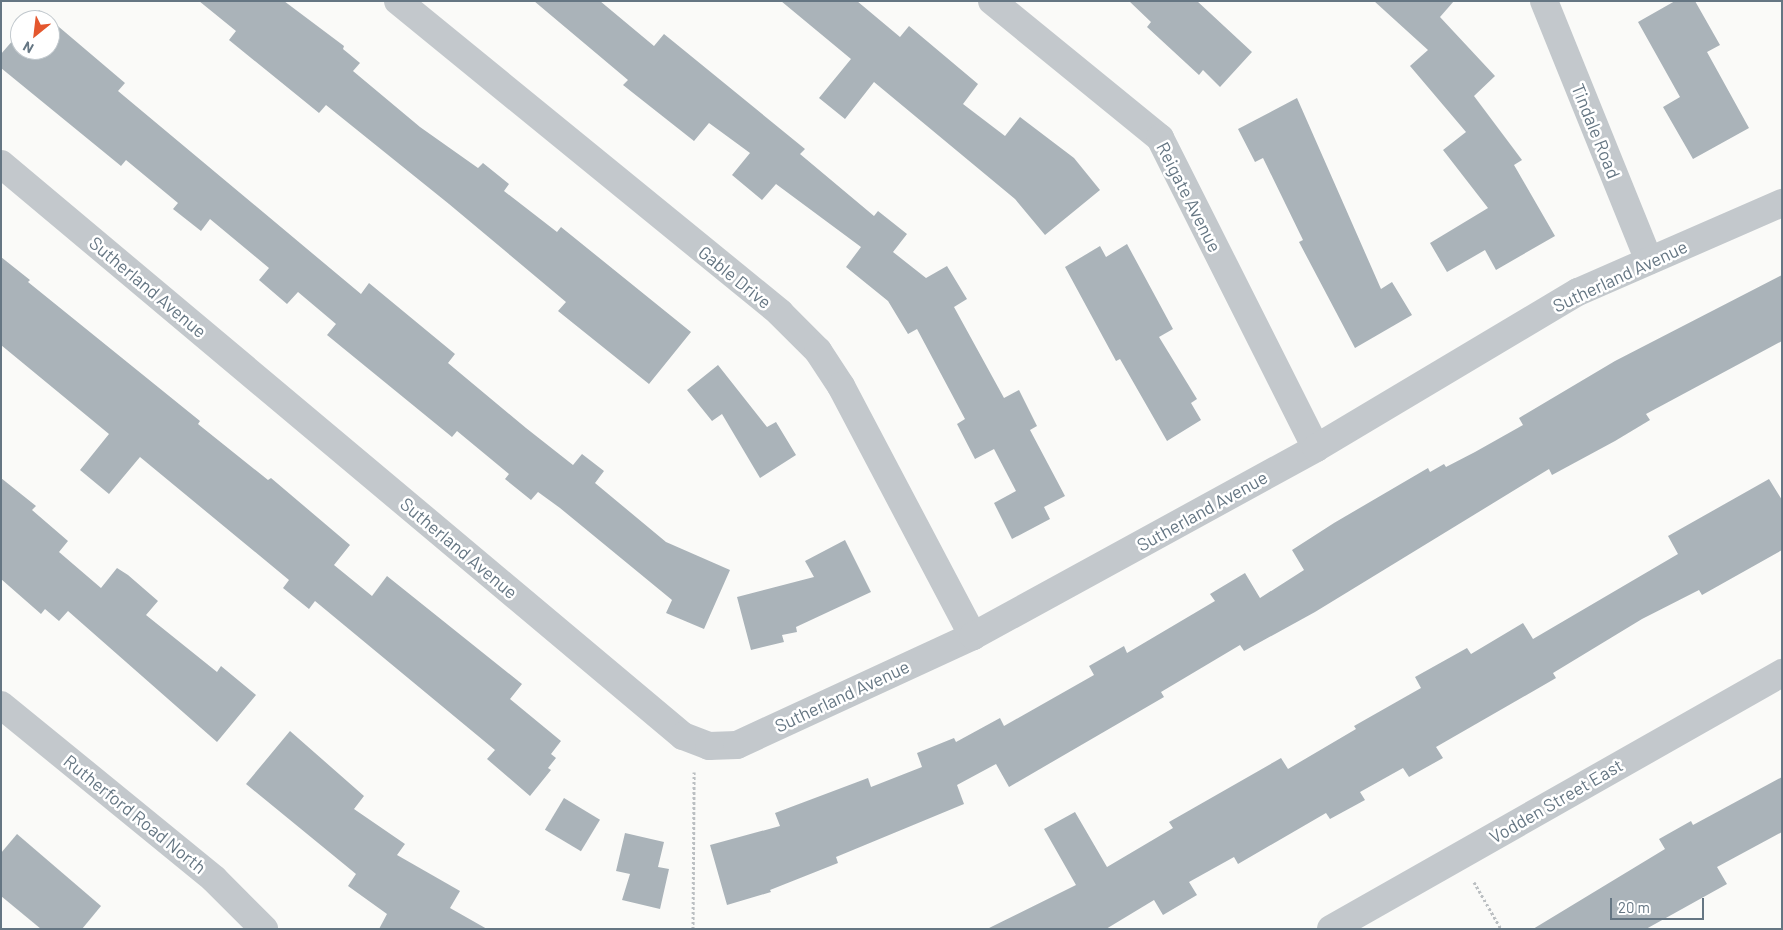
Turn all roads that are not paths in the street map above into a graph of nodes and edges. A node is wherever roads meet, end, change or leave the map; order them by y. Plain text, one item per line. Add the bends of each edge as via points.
1 (398, 1) edge
2 (992, 1) edge
3 (1544, 1) edge
4 (1, 164) edge
5 (1782, 203) edge
6 (1649, 261) junction
7 (1316, 448) junction
8 (973, 636) junction
9 (1782, 673) edge
10 (1, 705) edge
11 (264, 929) edge
12 (1331, 929) edge

1 - 8 street, Gable Drive via 780,313 818,351 841,386
2 - 7 street, Reigate Avenue via 1160,138
3 - 6 street, Tindale Road
4 - 8 street, Sutherland Avenue via 683,736 709,746 737,745
5 - 6 street, Sutherland Avenue
6 - 7 street, Sutherland Avenue via 1578,292
7 - 8 street, Sutherland Avenue
9 - 12 street, Vodden Street East
10 - 11 street, Rutherford Road North via 214,879

